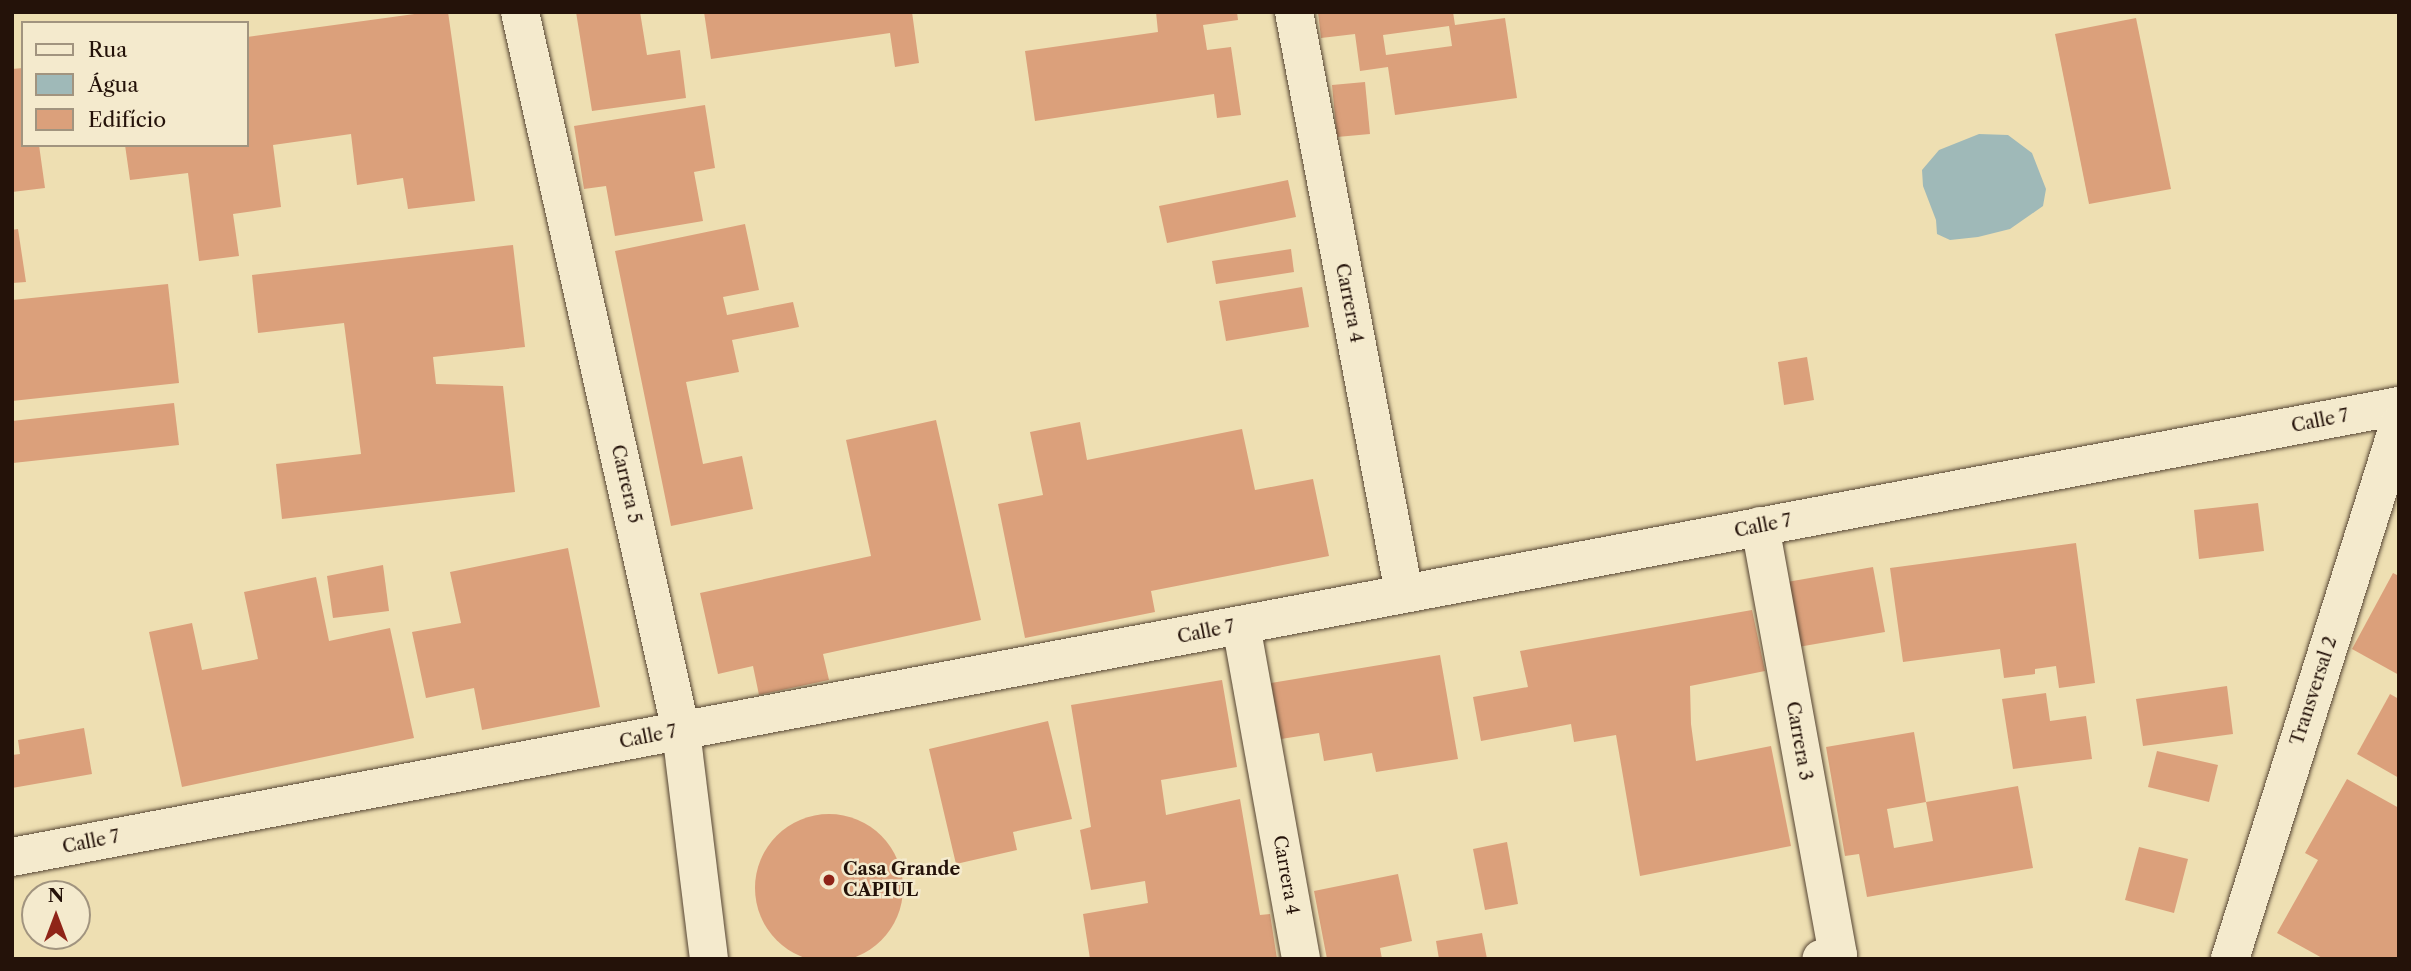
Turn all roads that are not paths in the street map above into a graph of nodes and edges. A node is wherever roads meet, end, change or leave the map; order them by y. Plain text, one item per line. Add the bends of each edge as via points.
1 (520, 12) edge
2 (1294, 12) edge
3 (2399, 406) edge
4 (2399, 424) edge
5 (1760, 526) junction
6 (1404, 593) junction
7 (1241, 625) junction
8 (681, 731) junction
9 (12, 857) edge
10 (1830, 957) edge
11 (709, 959) edge
12 (1301, 959) edge
13 (2230, 959) edge

1 - 8 street, Carrera 5
2 - 6 street, Carrera 4
3 - 5 street, Calle 7
4 - 13 street, Transversal 2
5 - 6 street, Calle 7
5 - 10 street, Carrera 3
6 - 7 street, Calle 7
7 - 8 street, Calle 7
7 - 12 street, Carrera 4
8 - 9 street, Calle 7
8 - 11 street, Carrera 5

